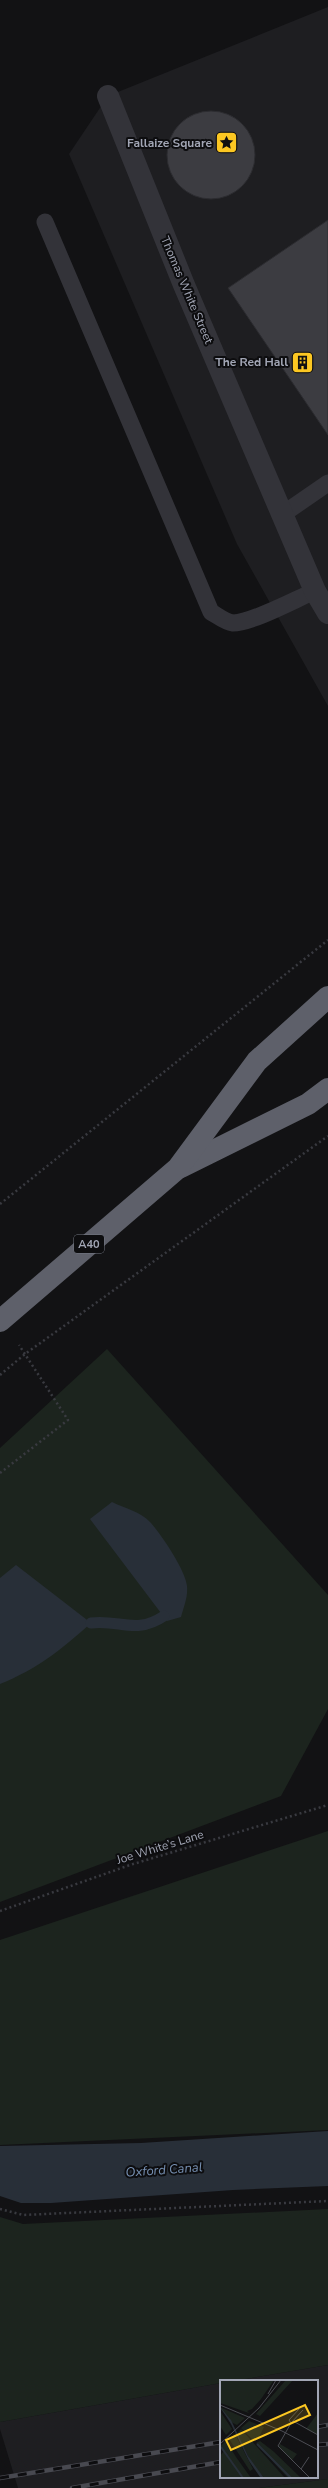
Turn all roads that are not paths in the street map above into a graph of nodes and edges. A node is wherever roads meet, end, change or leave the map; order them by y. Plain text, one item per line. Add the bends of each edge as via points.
1 (108, 96) dead end
2 (45, 222) dead end
3 (328, 483) edge
4 (283, 514) junction
5 (315, 591) junction
6 (328, 613) edge
7 (328, 997) edge
8 (328, 1089) edge
9 (178, 1168) junction
10 (1, 1320) edge

1 - 4 street, Thomas White Street via 184,285
2 - 5 lane via 212,612 234,623 254,618
3 - 4 lane
4 - 5 street, Thomas White Street
5 - 6 street, Thomas White Street
7 - 9 highway, A40 via 257,1062
8 - 9 highway, A40 via 308,1104
9 - 10 highway, A40

